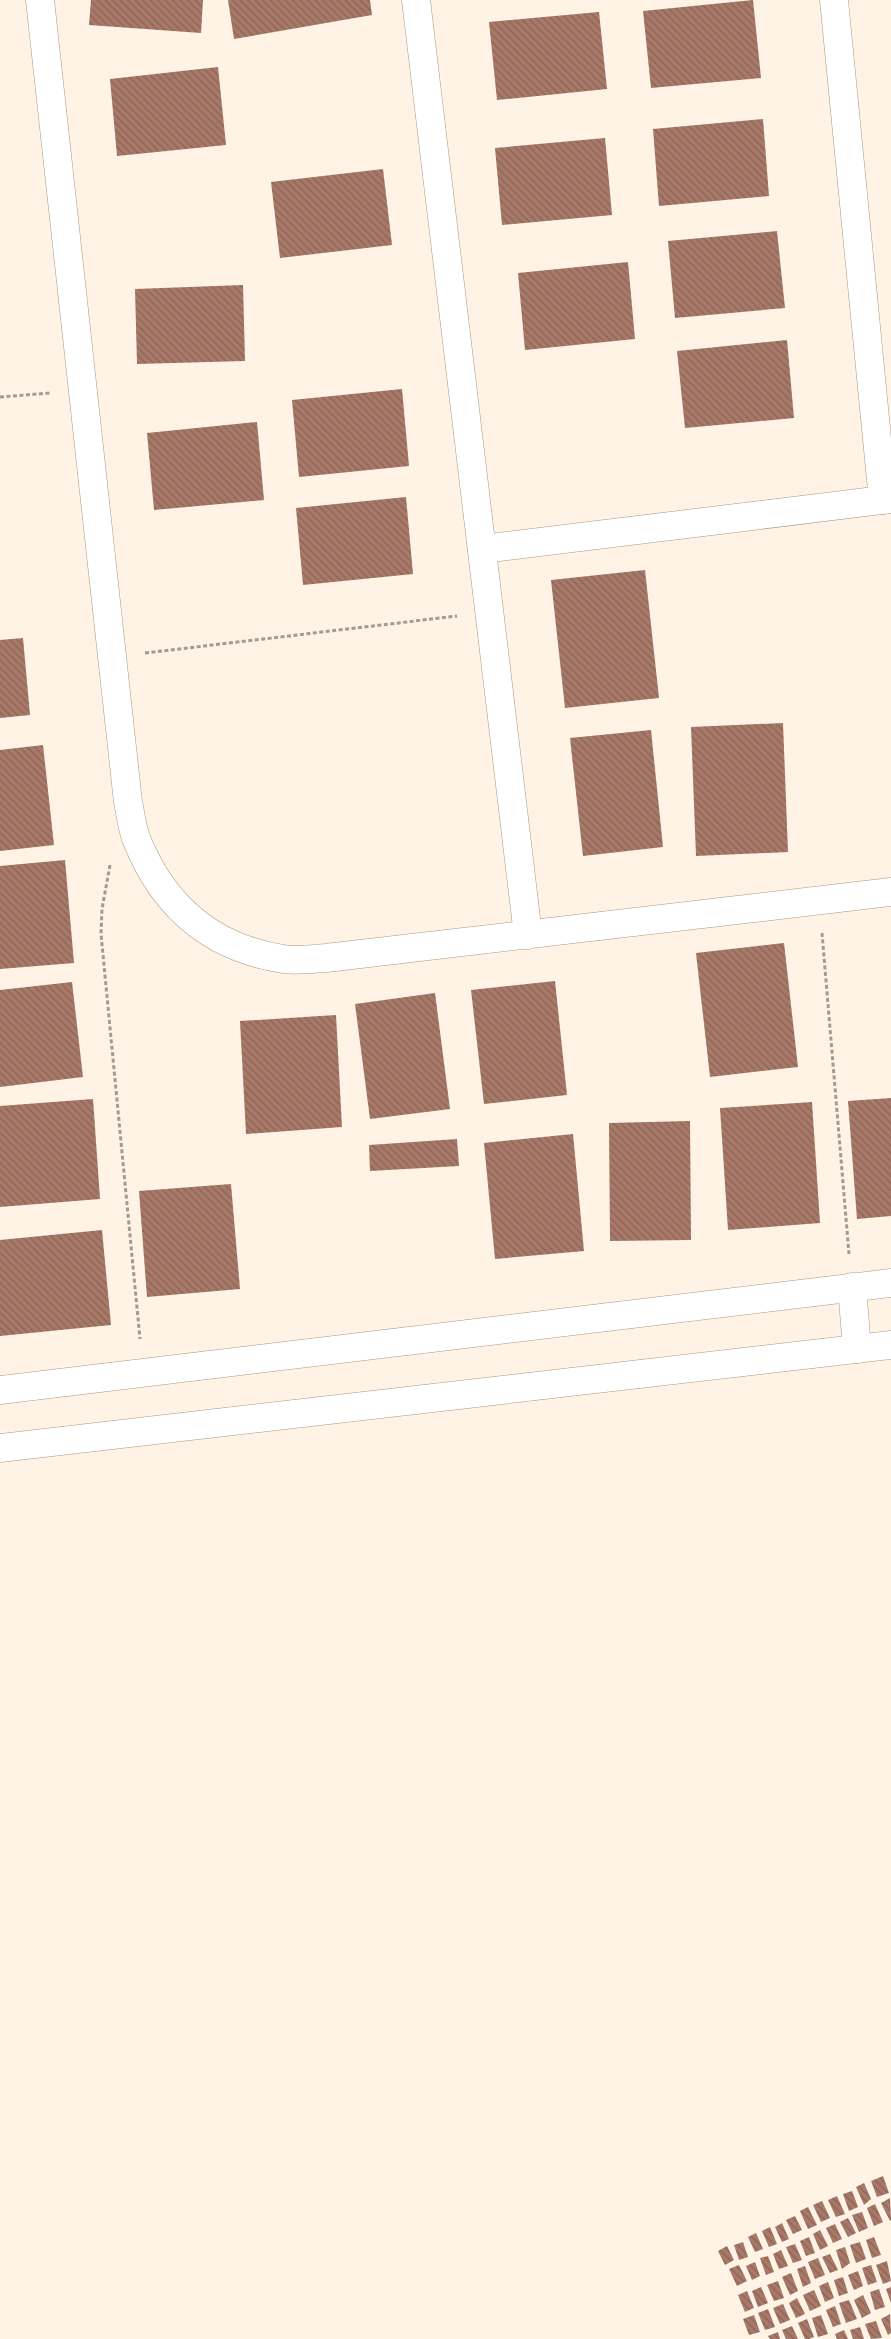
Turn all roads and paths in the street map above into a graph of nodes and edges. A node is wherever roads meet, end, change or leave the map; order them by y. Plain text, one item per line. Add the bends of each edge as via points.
1 (40, 0) edge
2 (416, 0) edge
3 (834, 0) edge
4 (83, 390) junction
5 (0, 397) edge
6 (887, 499) edge
7 (482, 548) junction
8 (489, 612) junction
9 (112, 657) junction
10 (111, 859) dead end
11 (891, 892) edge
12 (819, 900) junction
13 (528, 935) junction
14 (891, 1283) edge
15 (852, 1287) junction
16 (891, 1345) edge
17 (857, 1349) junction
18 (143, 1372) junction
19 (0, 1390) edge
20 (0, 1448) edge

1 - 4 street
2 - 7 street
3 - 6 street
4 - 5 path
4 - 9 street
6 - 7 street
7 - 8 street
8 - 9 path
8 - 13 street
9 - 13 street via 128,802 137,841 154,878 179,909 210,934 247,951 286,959 326,958
10 - 18 path via 105,884 101,934
11 - 12 street
12 - 13 street
12 - 15 path
14 - 15 street
15 - 17 street
15 - 18 street
16 - 17 street
17 - 20 street
18 - 19 street

